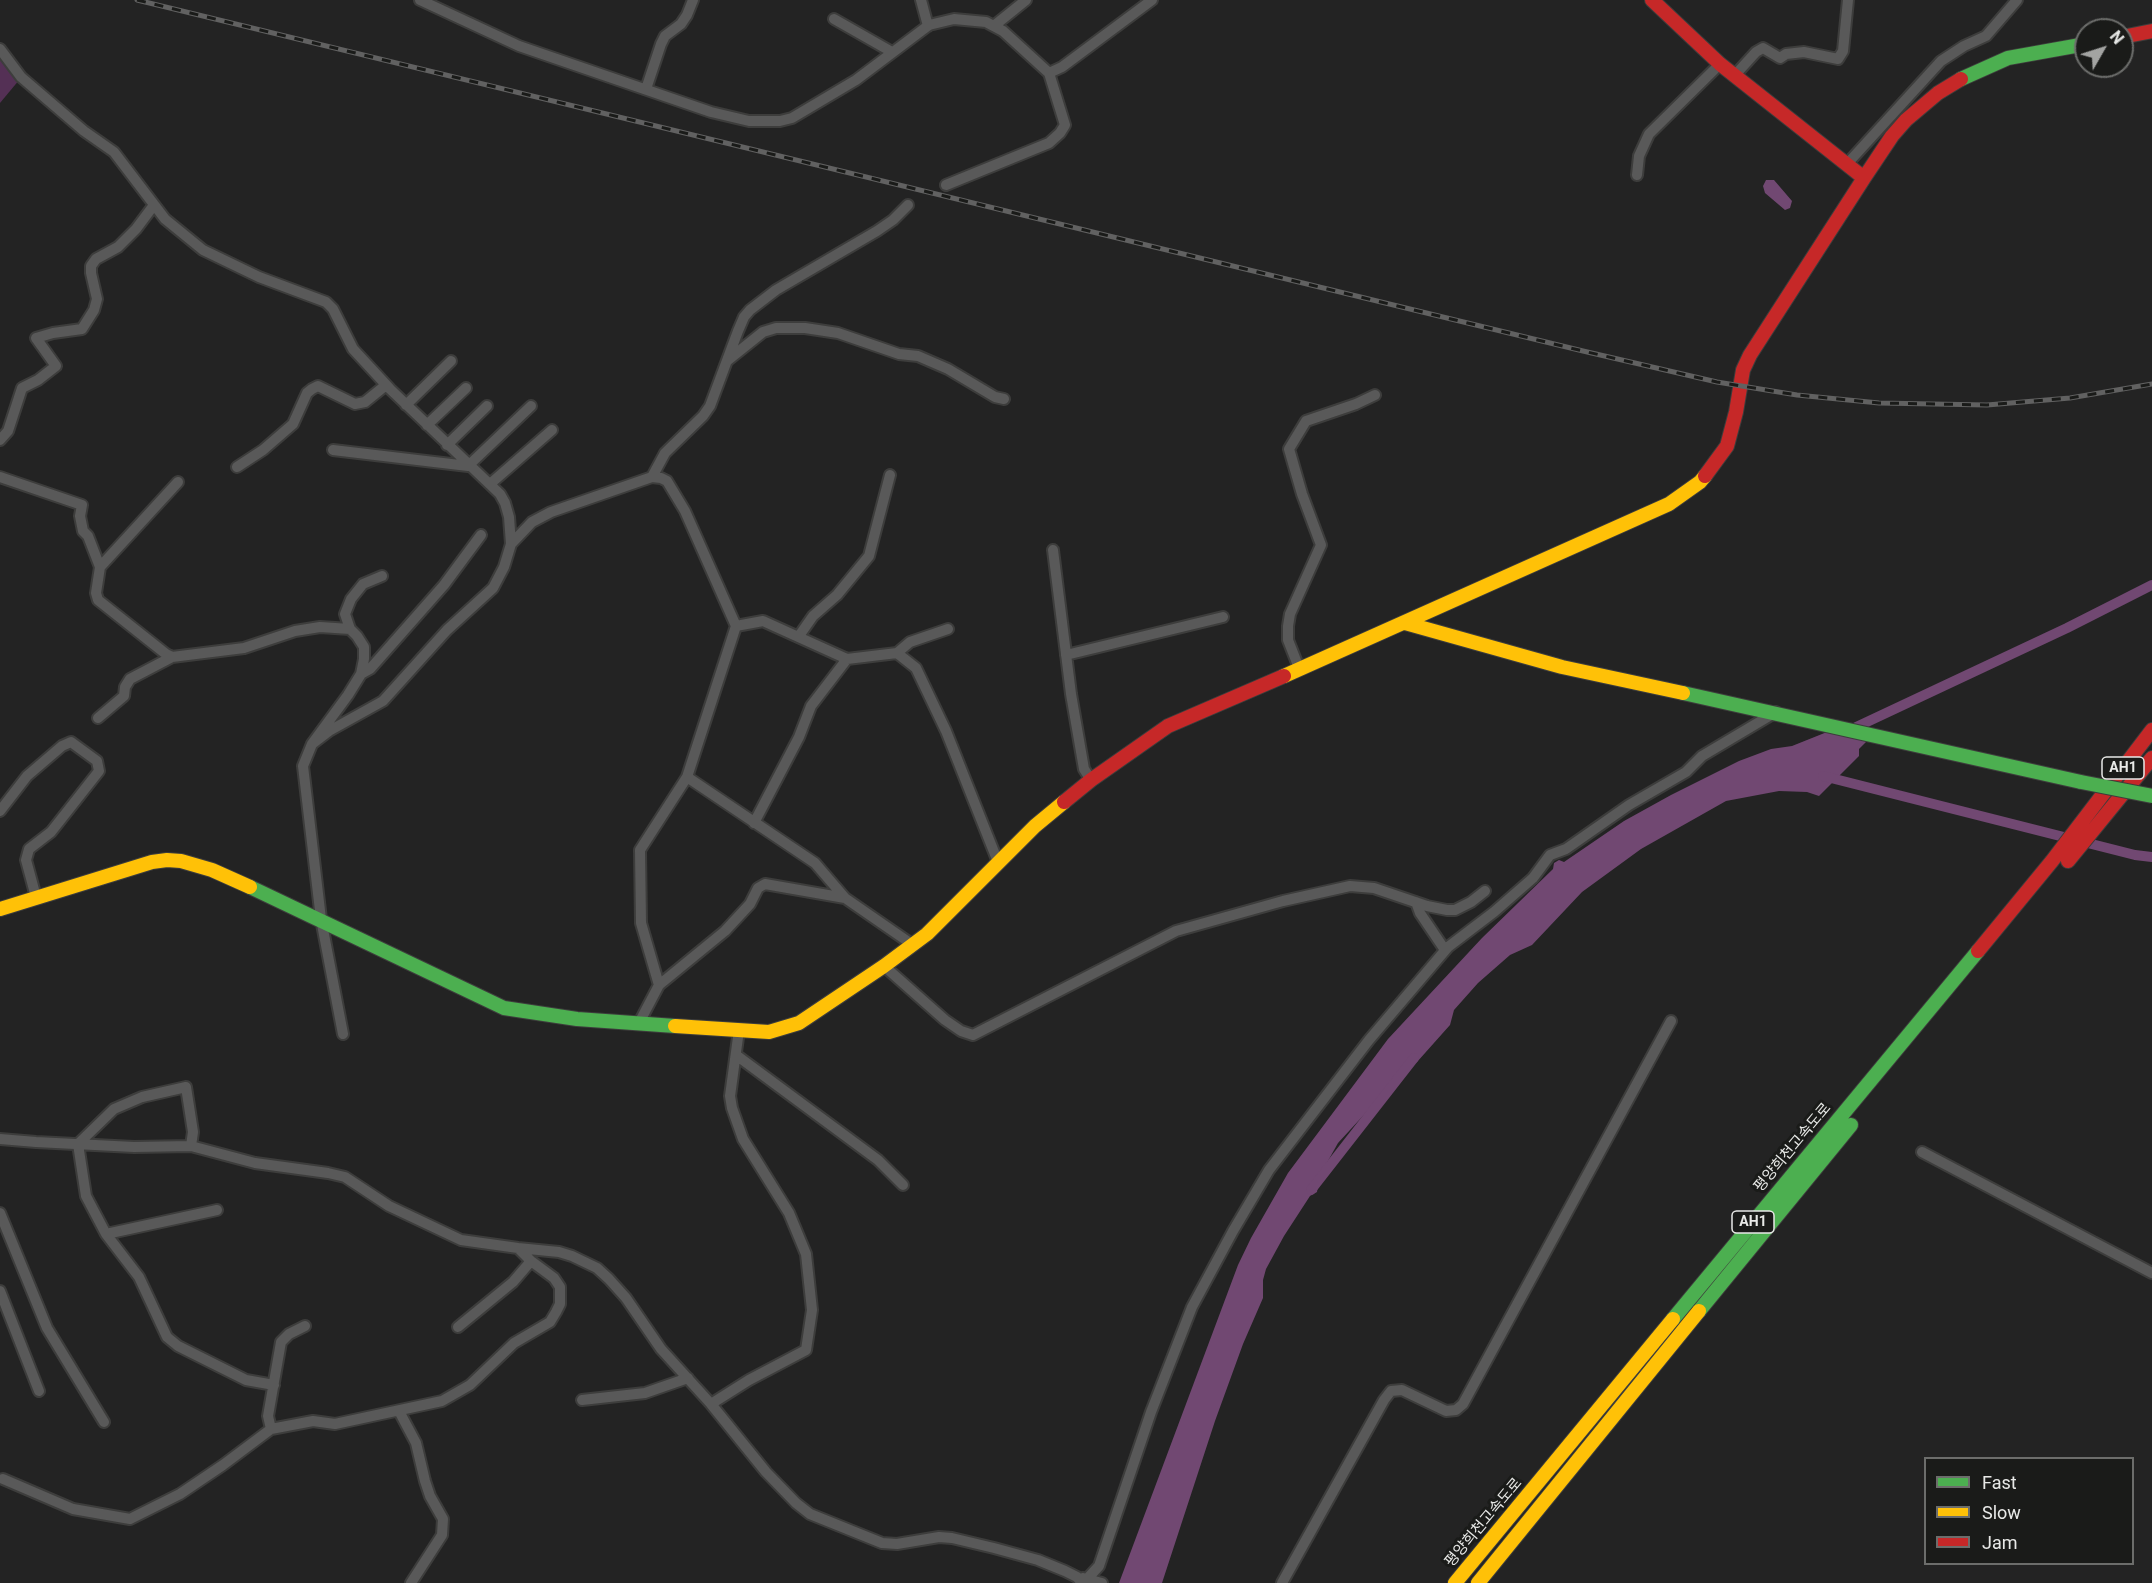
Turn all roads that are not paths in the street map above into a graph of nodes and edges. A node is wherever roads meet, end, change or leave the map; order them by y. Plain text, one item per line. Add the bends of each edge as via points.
1 (420, 0) edge
2 (693, 0) edge
3 (921, 0) edge
4 (1026, 0) edge
5 (1152, 0) edge
6 (1652, 0) edge
7 (1848, 0) edge
8 (2017, 0) edge
9 (834, 19) dead end
10 (2152, 19) edge
11 (995, 25) junction
12 (928, 26) junction
13 (2149, 32) edge
14 (2134, 35) edge
15 (2074, 46) edge
16 (0, 49) edge
17 (892, 52) junction
18 (1720, 64) junction
19 (1049, 73) junction
20 (1736, 74) junction
21 (646, 89) junction
22 (1847, 164) junction
23 (1637, 175) dead end
24 (1864, 178) junction
25 (946, 184) dead end
26 (154, 205) junction
27 (908, 205) dead end
28 (728, 360) junction
29 (451, 361) dead end
30 (386, 385) junction
31 (466, 388) dead end
32 (1374, 395) dead end
33 (1004, 399) dead end
34 (406, 405) junction
35 (487, 406) dead end
36 (531, 406) dead end
37 (427, 425) junction
38 (552, 430) dead end
39 (0, 440) edge
40 (447, 445) junction
41 (333, 450) dead end
42 (468, 466) junction
43 (237, 467) dead end
44 (890, 475) dead end
45 (0, 477) edge
46 (652, 477) junction
47 (178, 482) dead end
48 (490, 484) junction
49 (481, 535) dead end
50 (511, 544) junction
51 (1053, 550) dead end
52 (100, 567) junction
53 (382, 576) dead end
54 (1223, 617) dead end
55 (1405, 623) junction
56 (736, 626) junction
57 (350, 629) junction
58 (948, 629) dead end
59 (799, 636) junction
60 (897, 653) junction
61 (1066, 655) junction
62 (172, 657) junction
63 (847, 659) junction
64 (1299, 668) junction
65 (361, 674) junction
66 (1776, 712) junction
67 (98, 718) dead end
68 (2152, 730) edge
69 (312, 744) junction
70 (2152, 758) edge
71 (687, 777) junction
72 (1091, 780) junction
73 (2152, 796) edge
74 (0, 811) edge
75 (754, 823) junction
76 (998, 862) junction
77 (2059, 862) junction
78 (1485, 891) dead end
79 (36, 897) junction
80 (845, 898) junction
81 (1416, 902) junction
82 (0, 909) edge
83 (321, 919) junction
84 (913, 945) junction
85 (1445, 950) junction
86 (884, 966) junction
87 (659, 985) junction
88 (1671, 1021) dead end
89 (639, 1023) junction
90 (739, 1030) junction
91 (342, 1034) dead end
92 (736, 1055) junction
93 (0, 1138) edge
94 (78, 1144) junction
95 (191, 1146) junction
96 (1922, 1152) dead end
97 (903, 1185) dead end
98 (217, 1210) dead end
99 (0, 1213) edge
100 (106, 1234) junction
101 (518, 1248) junction
102 (531, 1261) junction
103 (2152, 1273) edge
104 (0, 1291) edge
105 (305, 1326) dead end
106 (458, 1327) dead end
107 (688, 1378) junction
108 (274, 1385) junction
109 (39, 1391) dead end
110 (582, 1400) dead end
111 (711, 1404) junction
112 (399, 1411) junction
113 (104, 1422) dead end
114 (271, 1429) junction
115 (3, 1479) dead end
116 (1082, 1580) edge
117 (411, 1583) edge
118 (1102, 1583) edge
119 (1282, 1583) edge
120 (1455, 1583) edge
121 (1478, 1583) edge

1 - 21 street via 519,46
2 - 21 street via 681,24 665,36
3 - 12 street
4 - 11 street
5 - 19 street
6 - 18 main road
7 - 20 street via 1843,51 1838,59 1804,52 1780,58 1763,48
8 - 22 street via 1986,36 1941,61
9 - 17 street
10 - 13 street
11 - 12 street via 964,18
11 - 19 street
12 - 17 street
13 - 14 main road
15 - 24 main road via 2008,58 1953,82 1906,120
16 - 26 street via 21,77 114,152
17 - 21 street via 856,80 792,118 780,121 735,119
18 - 20 main road
18 - 23 street via 1649,134 1639,156
19 - 25 street via 1065,124 1055,139
20 - 22 main road
22 - 24 main road
24 - 55 main road via 1750,355 1743,370 1727,446 1700,482 1669,504
26 - 30 street via 203,250 259,277 326,302 353,350
26 - 39 street via 118,247 91,266 97,298 82,329 36,338 56,366 22,388 8,431
27 - 28 street via 877,231 761,300 744,316
28 - 33 street via 763,332 805,328 918,356
28 - 46 street via 710,406 665,453
29 - 34 street
30 - 34 street
30 - 43 street via 365,402 355,404 318,386 312,388 293,424
31 - 37 street
32 - 64 street via 1306,421 1289,449 1321,544 1290,614 1288,640
34 - 37 street
35 - 40 street
36 - 42 street
37 - 40 street
38 - 48 street
40 - 42 street
41 - 42 street
42 - 48 street
44 - 59 street via 869,556
45 - 52 street via 82,505 82,531 88,536
46 - 50 street via 551,512 532,522
46 - 56 street via 661,478 673,488
47 - 52 street
48 - 50 street via 505,503
49 - 65 street via 444,585 370,669
50 - 69 street via 493,588 447,630 383,701
51 - 61 street
52 - 62 street via 98,600
53 - 57 street via 363,584 351,599 345,614
54 - 61 street
55 - 64 main road
55 - 66 main road via 1562,667
56 - 59 street via 763,621
56 - 71 street
57 - 62 street via 309,628 244,648
57 - 65 street via 363,647
58 - 60 street via 910,642
59 - 63 street
60 - 63 street
60 - 76 street via 916,668 946,731
61 - 72 street via 1084,769
62 - 67 street via 130,679 124,696
63 - 75 street via 811,706
64 - 72 main road via 1168,726
65 - 69 street
66 - 73 main road, bridge
66 - 85 street via 1551,855 1533,878
68 - 77 main road, 평양희천고속도로 / AH1 via 2094,805
69 - 83 street via 303,766
70 - 77 main road, 평양희천고속도로 / AH1
71 - 75 street
71 - 87 street via 640,850 641,923
72 - 76 main road
74 - 79 street via 27,776 62,746 71,742 97,761 99,771 51,832 29,849 26,860
75 - 80 street via 815,863
76 - 84 main road
77 - 120 main road, 평양희천고속도로 / AH1
77 - 121 main road, 평양희천고속도로 / AH1
78 - 81 street via 1455,910
79 - 82 main road
79 - 83 main road via 152,862 181,861 212,870
80 - 84 street
80 - 87 street via 765,884 725,930
81 - 85 street
81 - 86 street via 1374,888 1350,886 1176,932 973,1035 945,1020
83 - 89 main road via 504,1008
83 - 91 street
84 - 86 main road
85 - 116 street via 1369,1040 1269,1170 1233,1231 1178,1338 1099,1566
86 - 90 main road via 799,1023 769,1032
87 - 89 street
88 - 119 street via 1463,1404 1446,1411 1402,1390 1391,1391
89 - 90 main road
90 - 92 street
92 - 97 street via 878,1160
92 - 111 street via 732,1108 743,1139 789,1213 806,1254 812,1310 806,1350
93 - 94 street
94 - 95 street via 134,1148
94 - 95 street via 114,1109 142,1097 186,1087 193,1132
94 - 100 street via 86,1196
95 - 101 street via 255,1163 345,1177 389,1206 461,1240
96 - 103 street
98 - 100 street
99 - 113 street via 47,1328
100 - 108 street via 139,1277 167,1337 246,1380
101 - 102 street
101 - 107 street via 560,1252 597,1268 626,1298 661,1349
102 - 106 street via 513,1282
102 - 112 street via 560,1287 560,1304 550,1322 514,1343 458,1393
104 - 109 street
105 - 108 street via 283,1337
107 - 110 street via 645,1393
107 - 111 street
108 - 114 street via 268,1416
111 - 116 street via 774,1480 810,1514 882,1543 952,1538 1038,1560
112 - 114 street via 335,1424 313,1421
112 - 117 street via 416,1443 428,1488 443,1519 442,1535
114 - 115 street via 180,1494 130,1519 73,1509
116 - 118 street

